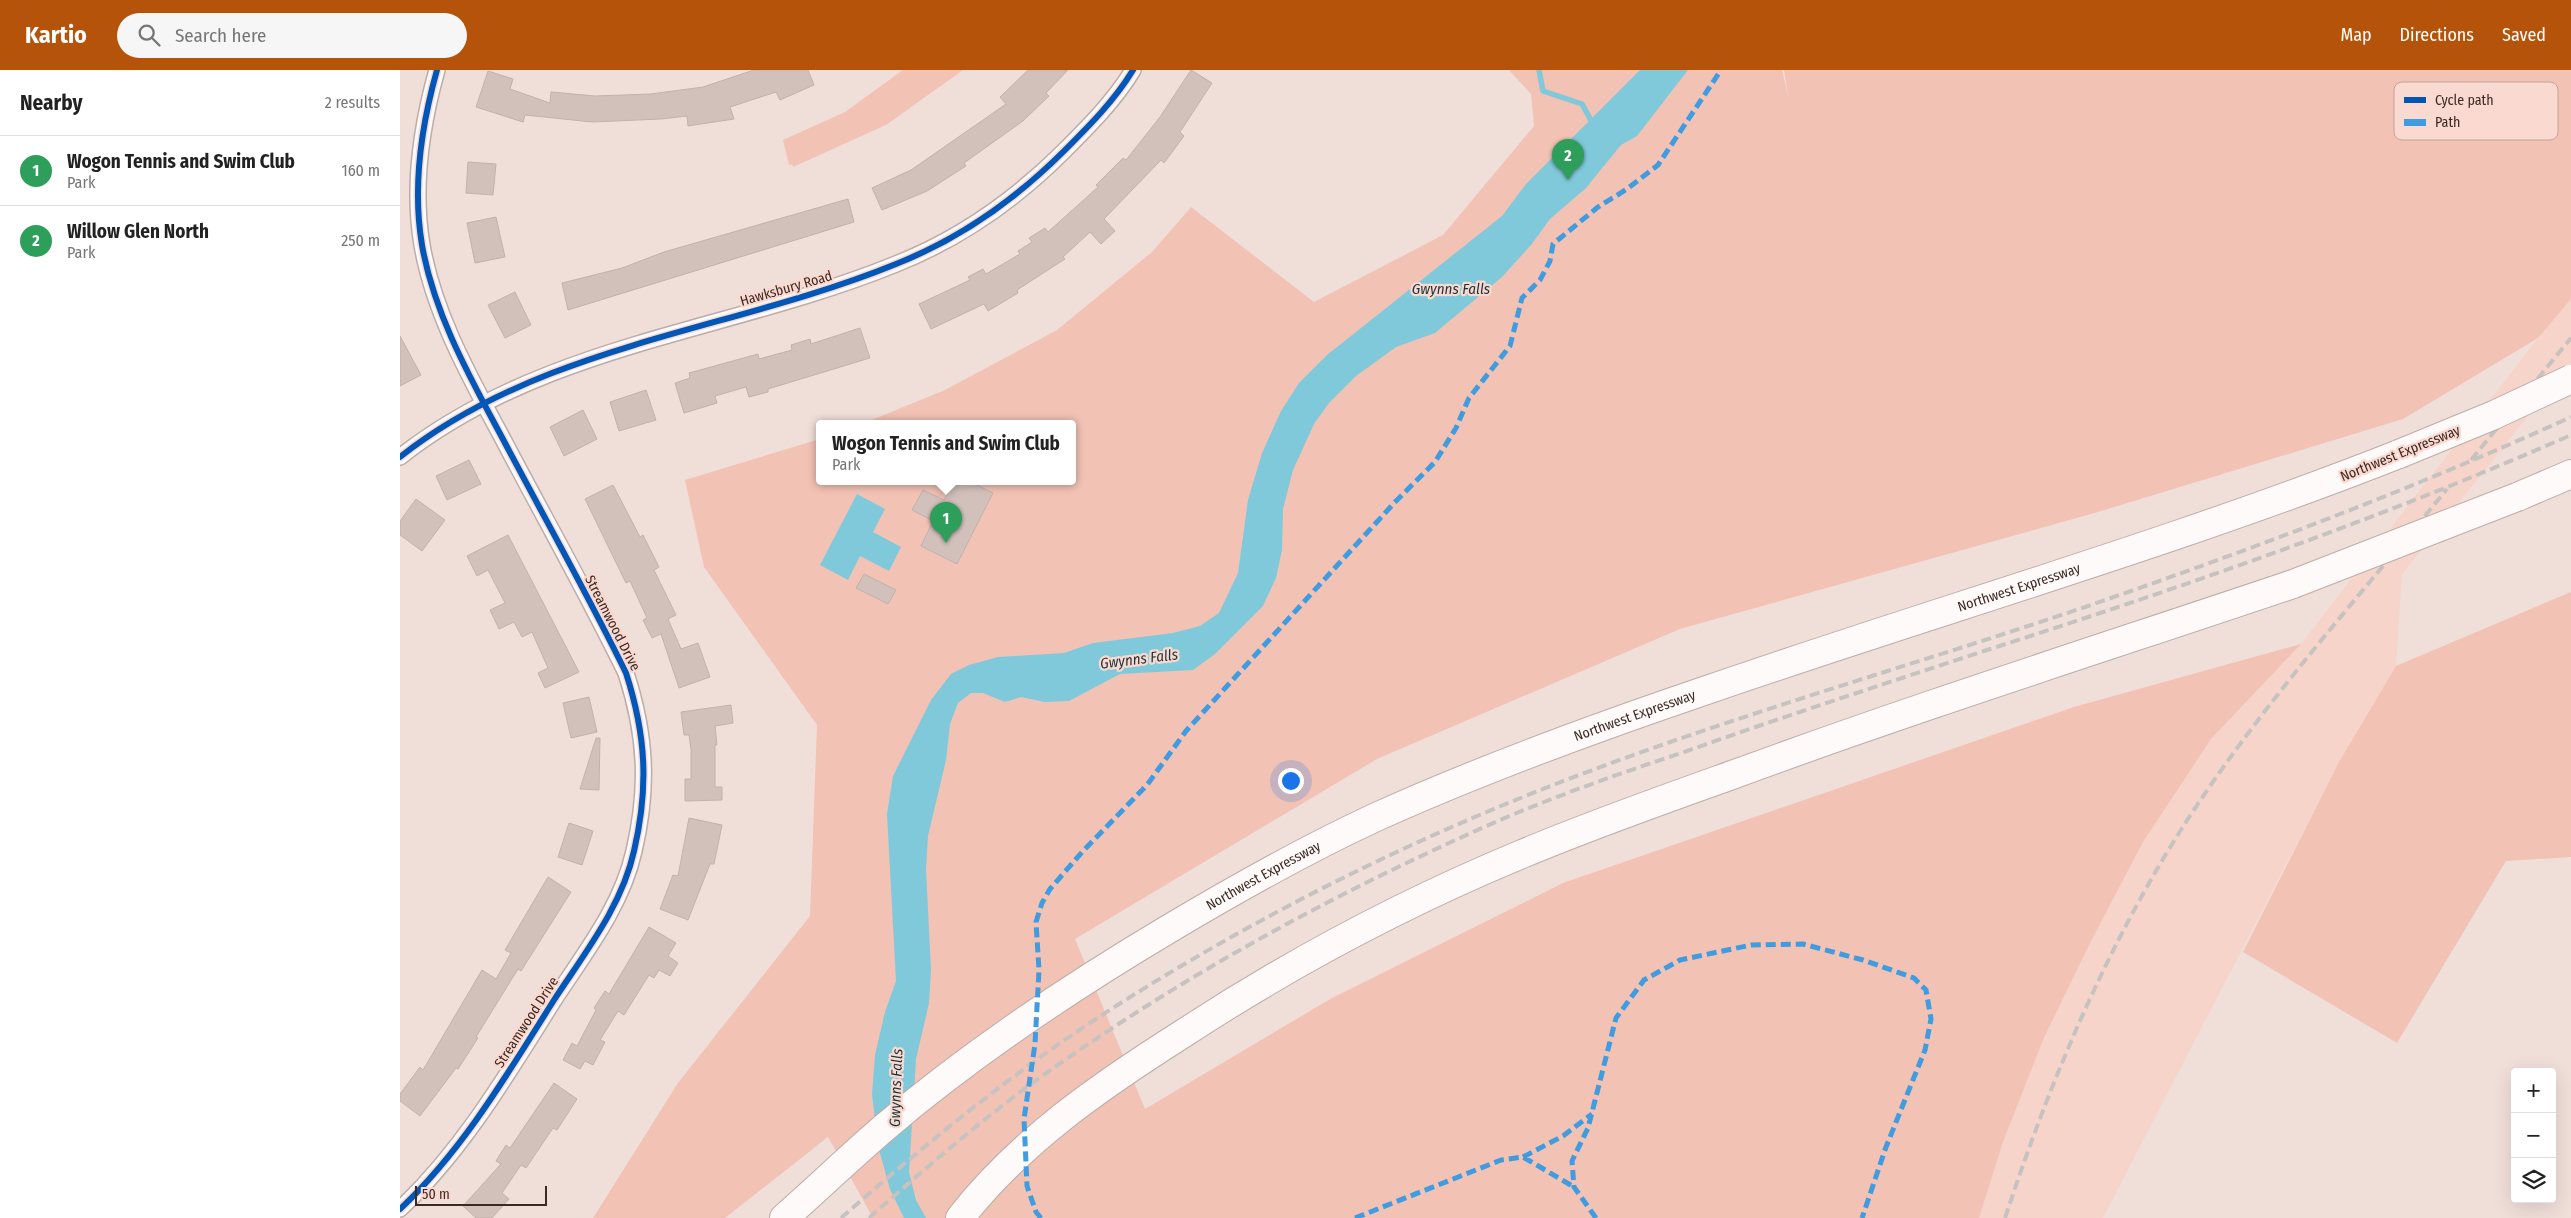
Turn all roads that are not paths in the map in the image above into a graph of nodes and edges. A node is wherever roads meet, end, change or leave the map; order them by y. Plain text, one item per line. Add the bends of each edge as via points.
1 (438, 70) edge
2 (1133, 70) edge
3 (2571, 379) edge
4 (484, 404) junction
5 (400, 457) edge
6 (2571, 474) edge
7 (400, 1209) edge
8 (784, 1218) edge
9 (960, 1218) edge

1 - 4 street, Streamwood Drive via 423,124 419,164 418,207 422,245 445,322
2 - 4 street, Hawksbury Road via 1089,126 1041,174 986,216 936,246 839,285 608,352
3 - 8 highway, Northwest Expressway, bridge via 2494,415 2313,488 1576,734 1372,820 1213,903 1098,971 977,1055 886,1126
4 - 5 street, Hawksbury Road via 424,438
4 - 7 street, Streamwood Drive via 626,673 637,709 645,779 634,853 621,889 600,928 490,1100 454,1150
6 - 9 highway, bridge via 2293,584 1821,742 1521,854 1411,904 1257,985 1061,1117 1009,1162

